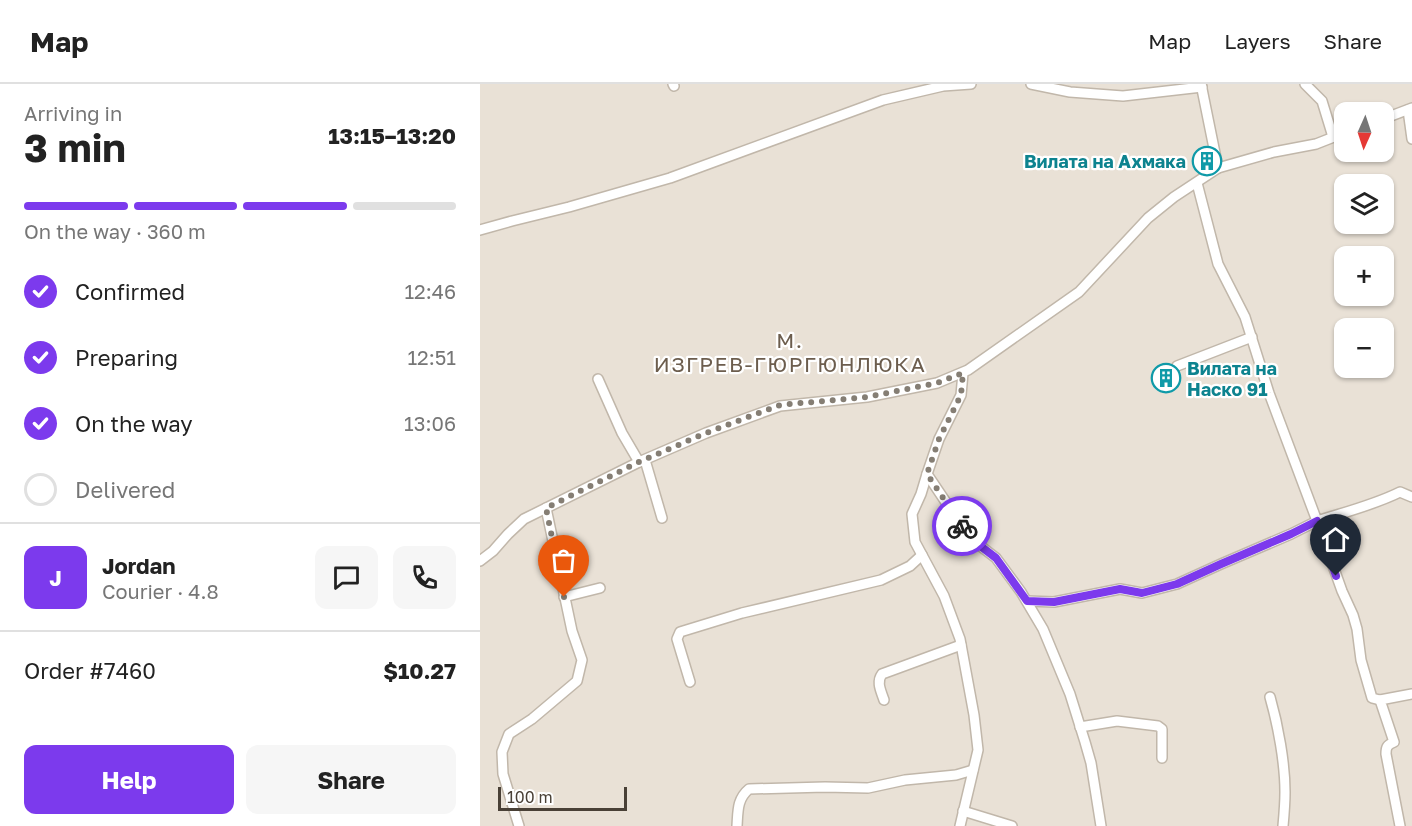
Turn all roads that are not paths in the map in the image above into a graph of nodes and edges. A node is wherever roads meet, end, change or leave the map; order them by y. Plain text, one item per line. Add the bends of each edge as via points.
1 (965, 84) edge
2 (971, 84) edge
3 (1031, 84) edge
4 (1305, 84) edge
5 (1202, 85) edge
6 (1410, 109) edge
7 (1394, 115) edge
8 (1333, 137) joint
9 (1412, 139) edge
10 (1218, 168) junction
11 (1197, 183) junction
12 (480, 230) edge
13 (1252, 338) junction
14 (1177, 366) dead end
15 (963, 373) junction
16 (597, 379) dead end
17 (642, 461) junction
18 (927, 474) junction
19 (1412, 497) edge
20 (546, 508) junction
21 (662, 518) dead end
22 (1317, 521) junction
23 (922, 555) junction
24 (480, 561) edge
25 (600, 588) dead end
26 (564, 597) junction
27 (1027, 601) junction
28 (961, 645) junction
29 (690, 682) dead end
30 (1412, 694) edge
31 (1270, 697) dead end
32 (884, 700) dead end
33 (1380, 700) junction
34 (1080, 727) junction
35 (1162, 758) dead end
36 (973, 770) junction
37 (963, 811) junction
38 (519, 826) edge
39 (737, 826) edge
40 (960, 826) edge
41 (1012, 826) edge
42 (1101, 826) edge
43 (1283, 826) edge
44 (1400, 826) edge

1 - 2 street
1 - 12 street via 883,100 670,178
3 - 5 street via 1123,96
4 - 8 street via 1322,101
5 - 10 street
6 - 7 street
6 - 9 street
8 - 10 street
10 - 11 street
11 - 13 street via 1218,264
11 - 15 street via 1148,218 1079,292
13 - 14 street
13 - 22 street
15 - 17 street via 937,383 867,397 780,405
15 - 18 street via 961,395
16 - 17 street via 622,433
17 - 20 street
17 - 21 street
18 - 23 street via 912,514 915,542
18 - 27 street via 970,538 996,558
19 - 22 street via 1400,492
20 - 24 street via 524,519
20 - 26 street
22 - 27 street via 1177,584 1142,593 1120,589 1054,602
22 - 33 street via 1353,615 1372,698
23 - 28 street via 944,596
23 - 29 street via 910,566 881,580 680,632 677,639
25 - 26 street
26 - 38 street via 582,660 578,681 509,734 502,752 503,774
27 - 34 street via 1043,629
28 - 32 street via 882,674 879,682
28 - 36 street via 978,750
30 - 33 street
31 - 43 street via 1285,791
33 - 44 street via 1394,742 1388,744 1386,754
34 - 35 street via 1117,722 1158,726 1162,729
34 - 42 street via 1091,763
36 - 37 street
36 - 39 street via 868,788 749,789 738,802
37 - 40 street
37 - 41 street

